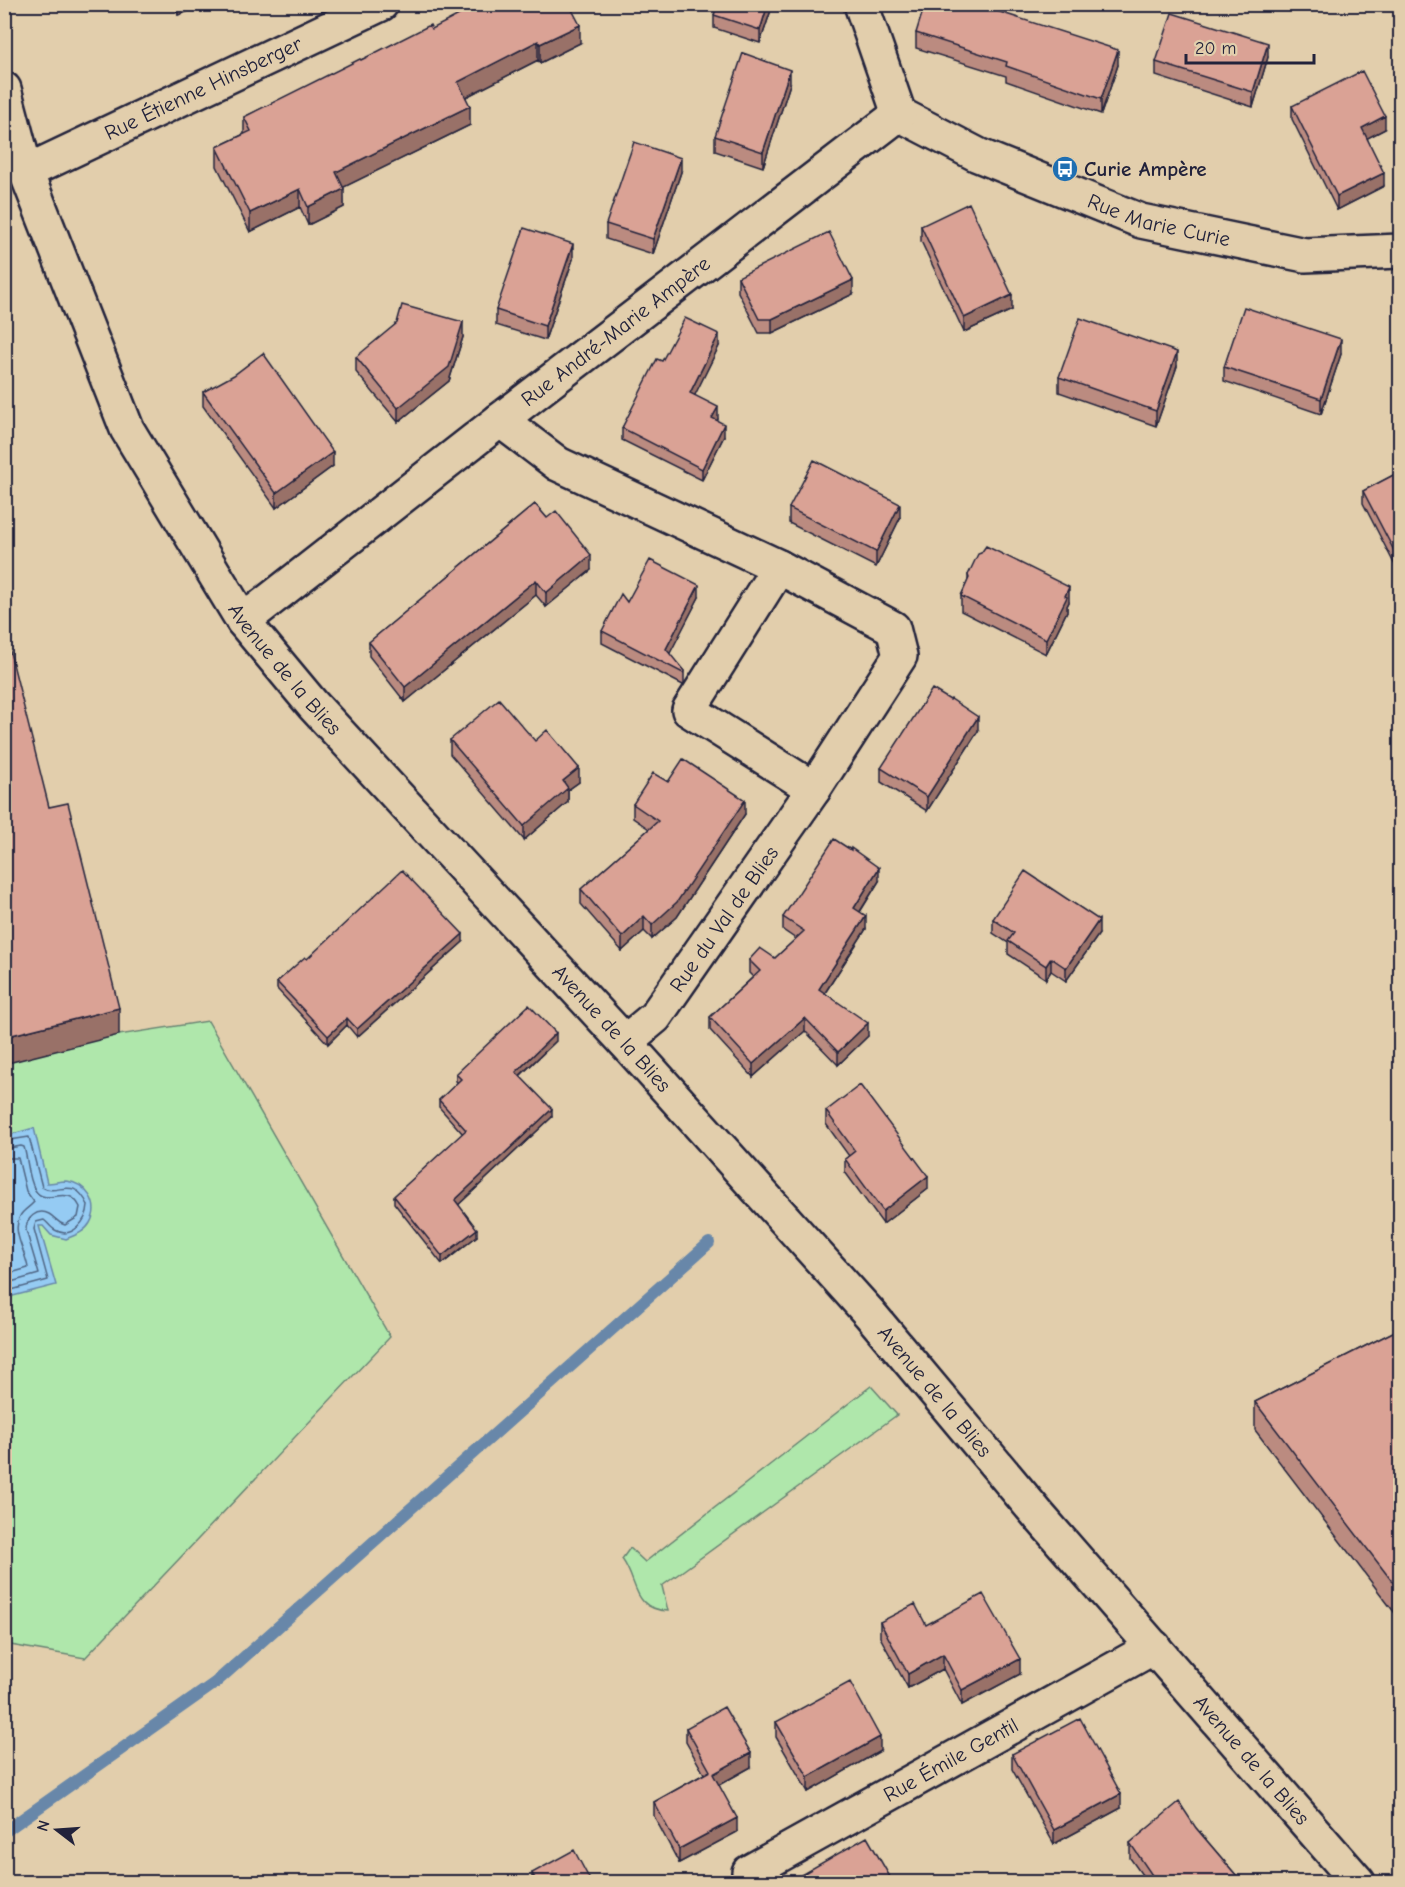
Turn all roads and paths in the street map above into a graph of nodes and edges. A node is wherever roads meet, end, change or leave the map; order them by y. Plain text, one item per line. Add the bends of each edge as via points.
1 (381, 4) edge
2 (861, 4) edge
3 (4, 89) edge
4 (899, 114) junction
5 (26, 172) junction
6 (1401, 251) edge
7 (500, 420) junction
8 (779, 567) junction
9 (243, 621) junction
10 (814, 789) junction
11 (626, 1042) junction
12 (1154, 1647) junction
13 (749, 1872) dead end
14 (1358, 1882) edge

1 - 5 street, Rue Étienne Hinsberger
2 - 4 street
3 - 5 street, Avenue de la Blies
4 - 6 street, Rue Marie Curie via 978,155 1141,221 1305,255
4 - 7 street, Rue André-Marie Ampère
5 - 9 street, Avenue de la Blies via 127,429
7 - 8 street, Rue du Val de Blies via 558,464
7 - 9 street, Rue André-Marie Ampère
8 - 10 street, Rue du Val de Blies via 893,628 900,656
8 - 10 street via 688,710
9 - 11 street, Avenue de la Blies via 313,705
10 - 11 street, Rue du Val de Blies via 655,1017
11 - 12 street, Avenue de la Blies via 870,1314
12 - 13 street, Rue Émile Gentil
12 - 14 street, Avenue de la Blies

